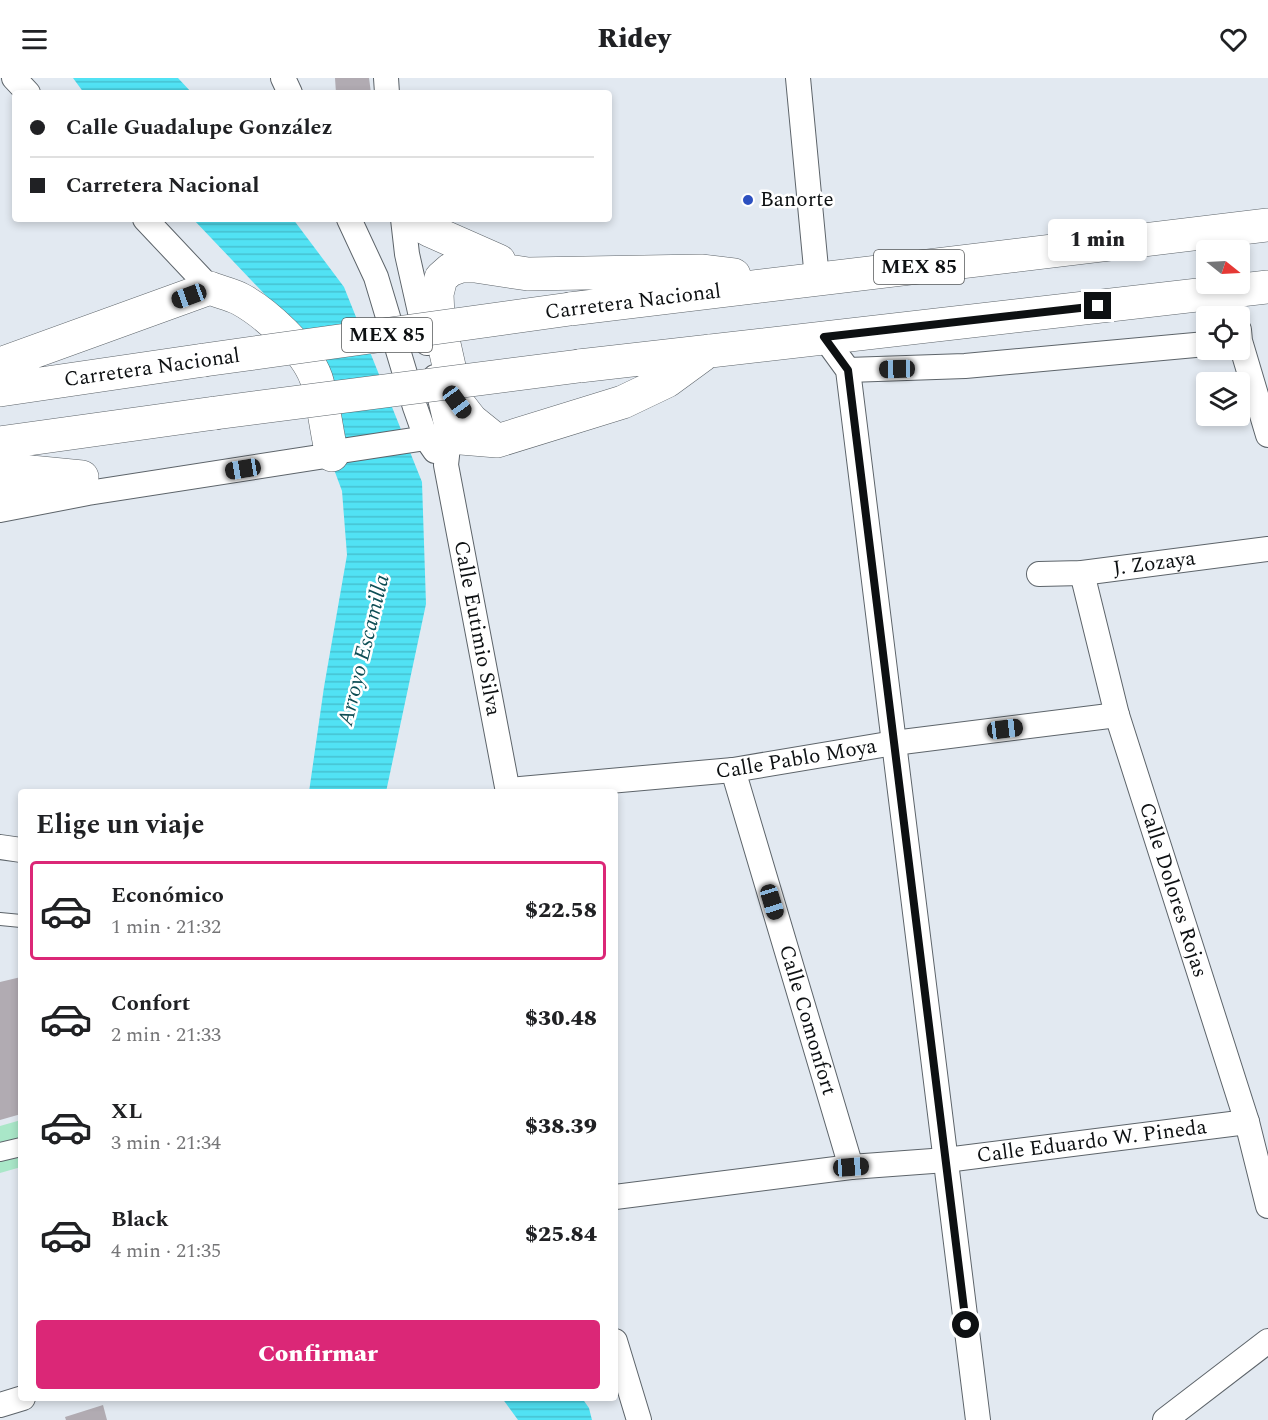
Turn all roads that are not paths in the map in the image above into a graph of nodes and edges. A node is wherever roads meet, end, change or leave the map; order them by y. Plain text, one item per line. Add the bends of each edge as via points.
1 (14, 78) edge
2 (798, 78) edge
3 (25, 90) edge
4 (148, 222) edge
5 (350, 222) edge
6 (403, 222) edge
7 (415, 222) edge
8 (1268, 225) edge
9 (528, 274) junction
10 (817, 279) junction
11 (772, 285) junction
12 (1268, 287) edge
13 (210, 288) junction
14 (1236, 304) edge
15 (824, 337) junction
16 (1196, 345) edge
17 (711, 350) junction
18 (1246, 360) edge
19 (0, 364) edge
20 (848, 370) junction
21 (0, 390) edge
22 (1268, 435) edge
23 (498, 441) junction
24 (0, 444) edge
25 (434, 445) junction
26 (340, 451) junction
27 (0, 469) edge
28 (82, 477) junction
29 (0, 491) edge
30 (0, 510) edge
31 (1268, 549) edge
32 (1082, 573) junction
33 (1039, 574) dead end
34 (1117, 715) junction
35 (894, 743) junction
36 (733, 770) junction
37 (508, 789) edge
38 (529, 789) edge
39 (0, 847) edge
40 (18, 850) edge
41 (0, 919) edge
42 (18, 921) edge
43 (1247, 1122) junction
44 (18, 1148) edge
45 (0, 1152) edge
46 (946, 1160) junction
47 (851, 1167) junction
48 (618, 1197) edge
49 (1268, 1206) edge
50 (1268, 1341) edge
51 (618, 1351) edge
52 (18, 1400) edge
53 (0, 1405) edge
54 (639, 1420) edge
55 (978, 1420) edge
56 (1165, 1420) edge

1 - 3 street
2 - 10 street
4 - 13 street
5 - 25 street, Calle Eutimio Silva via 376,277 415,407
6 - 25 street, Calle Eutimio Silva
7 - 9 highway
8 - 10 highway, Carretera Nacional / MEX 85
9 - 11 highway, MEX 85 via 701,271
9 - 23 highway, MEX 85 via 461,266 441,278 437,294 438,317 457,402 471,420
10 - 11 highway, Carretera Nacional / MEX 85
11 - 21 highway, Carretera Nacional / MEX 85, bridge via 570,309
12 - 14 highway
13 - 19 highway
13 - 26 highway via 239,298 267,317 300,351 315,376
14 - 15 highway
15 - 17 highway
15 - 20 street
16 - 20 street via 965,366
17 - 23 highway via 667,381 623,402
17 - 24 highway, bridge
18 - 22 street
20 - 35 street
23 - 25 highway
25 - 26 street
25 - 37 street, Calle Eutimio Silva
26 - 28 street
26 - 30 street
27 - 28 highway
28 - 29 street
31 - 32 street, J. Zozaya
32 - 33 street, J. Zozaya
32 - 34 street, Calle Dolores Rojas
34 - 35 street, Calle Pablo Moya
34 - 43 street, Calle Dolores Rojas
35 - 36 street, Calle Pablo Moya
35 - 46 street
36 - 38 street, Calle Pablo Moya
36 - 47 street, Calle Comonfort
39 - 40 street
41 - 42 lane
43 - 46 street, Calle Eduardo W. Pineda
43 - 49 street, Calle Dolores Rojas
44 - 45 street
46 - 47 street, Calle Eduardo W. Pineda
46 - 55 street
47 - 48 street, Calle Eduardo W. Pineda
50 - 56 street
51 - 54 street
52 - 53 street

